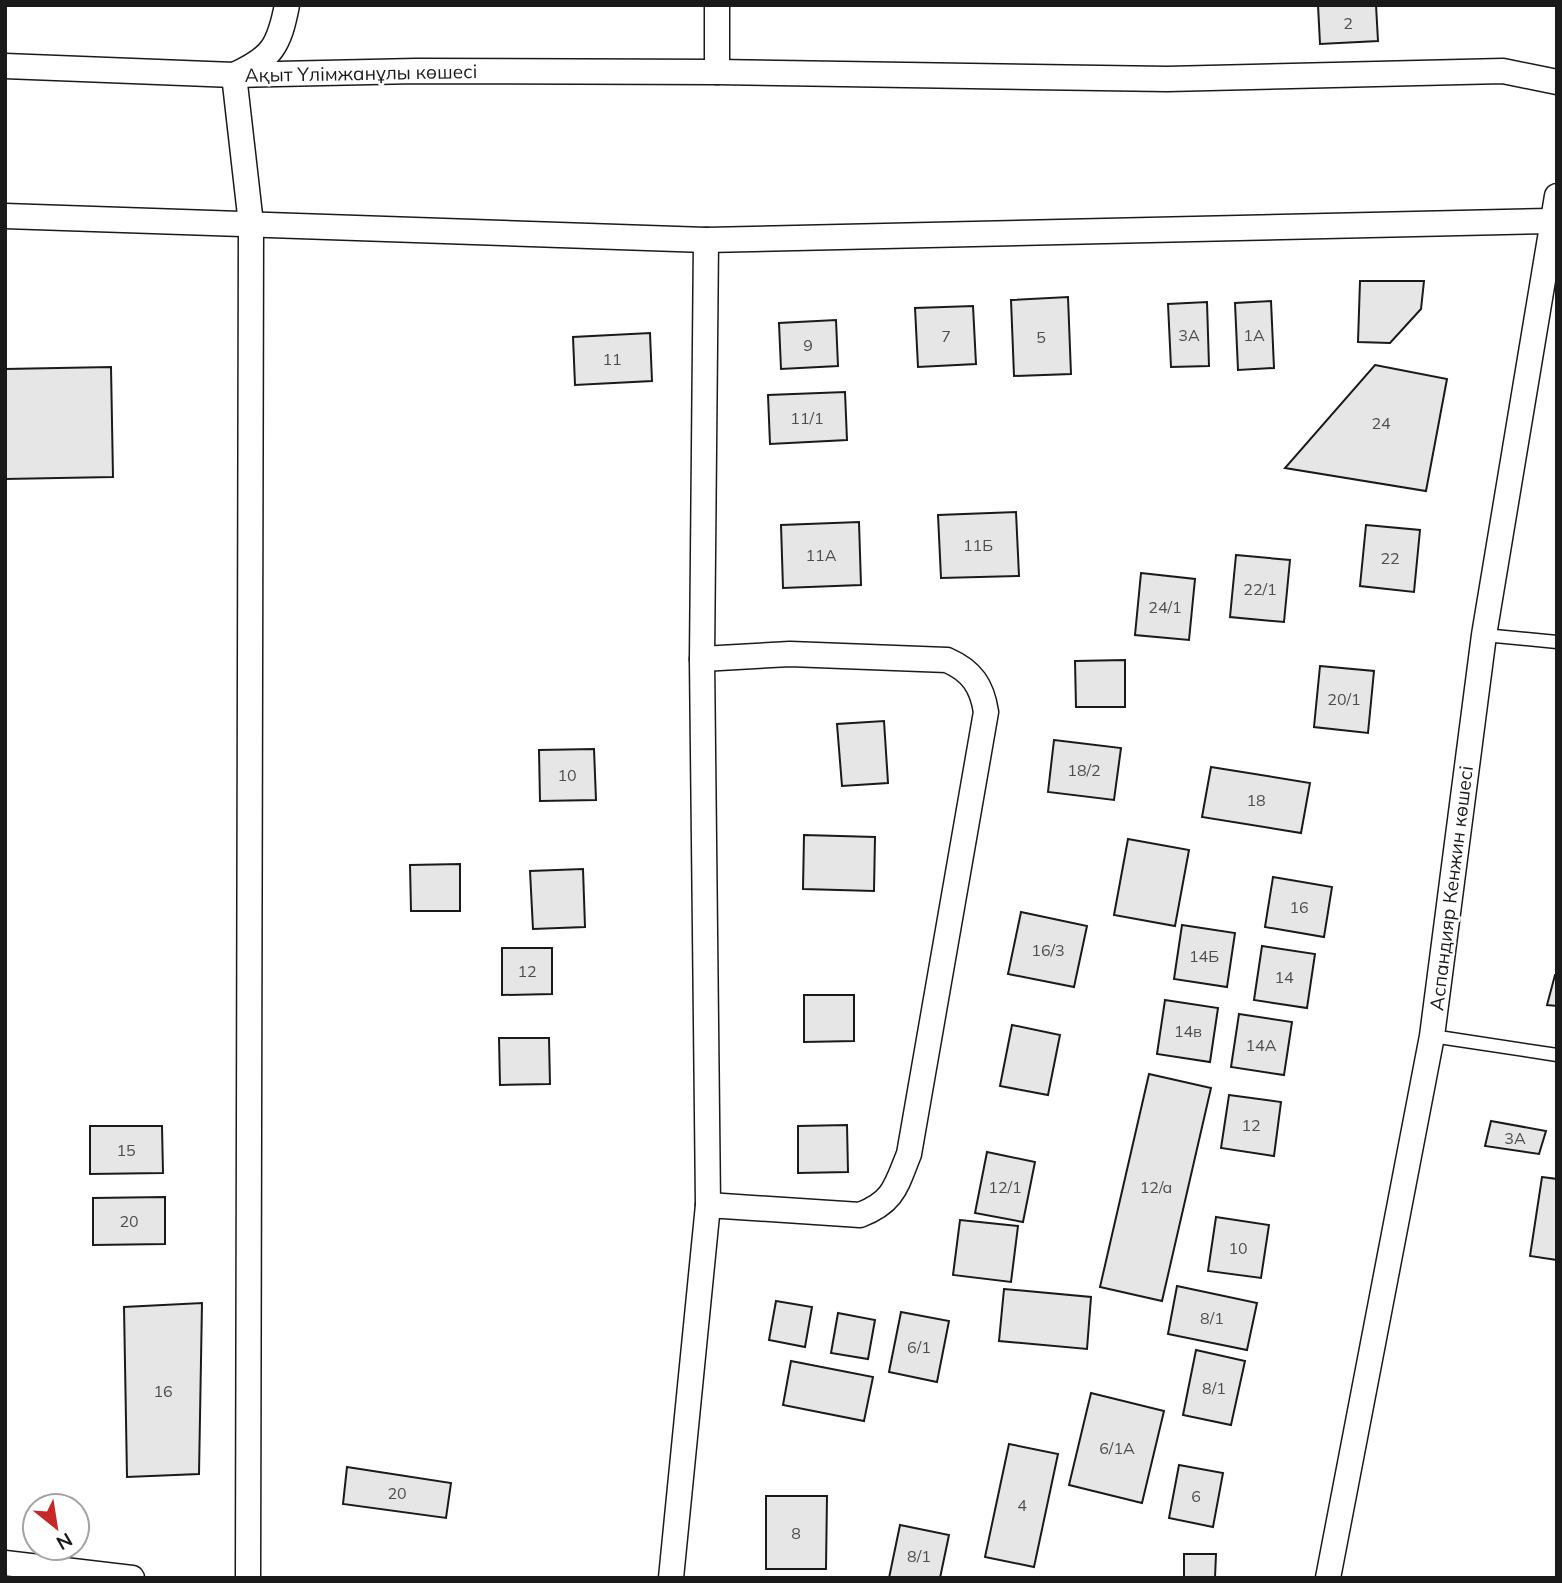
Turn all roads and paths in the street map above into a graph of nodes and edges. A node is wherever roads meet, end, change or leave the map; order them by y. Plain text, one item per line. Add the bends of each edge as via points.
1 (288, 5) edge
2 (717, 5) edge
3 (5, 66) edge
4 (717, 72) junction
5 (234, 75) junction
6 (1557, 82) edge
7 (1557, 196) edge
8 (5, 216) edge
9 (1550, 221) junction
10 (251, 224) junction
11 (706, 240) junction
12 (1484, 635) junction
13 (1557, 642) edge
14 (702, 659) junction
15 (1432, 1036) junction
16 (1557, 1055) edge
17 (708, 1205) junction
18 (5, 1563) edge
19 (132, 1578) edge
20 (248, 1578) edge
21 (671, 1578) edge
22 (1328, 1578) edge

1 - 5 street via 274,49 262,63
2 - 4 street
3 - 5 street, Ақыт Үлімжанұлы көшесі
4 - 5 street, Ақыт Үлімжанұлы көшесі
4 - 6 street, Ақыт Үлімжанұлы көшесі via 1167,79 1503,71
5 - 10 street
7 - 9 street, Аспандияр Кенжин көшесі
8 - 10 street
9 - 11 street
9 - 12 street, Аспандияр Кенжин көшесі
10 - 11 street
10 - 20 street
11 - 14 street
12 - 13 lane
12 - 15 street, Аспандияр Кенжин көшесі
14 - 17 street
14 - 17 street via 790,654 947,660 974,678 983,691 986,712 909,1154 893,1194 880,1208 860,1215
15 - 16 lane
15 - 22 street, Аспандияр Кенжин көшесі
17 - 21 street
18 - 19 street

